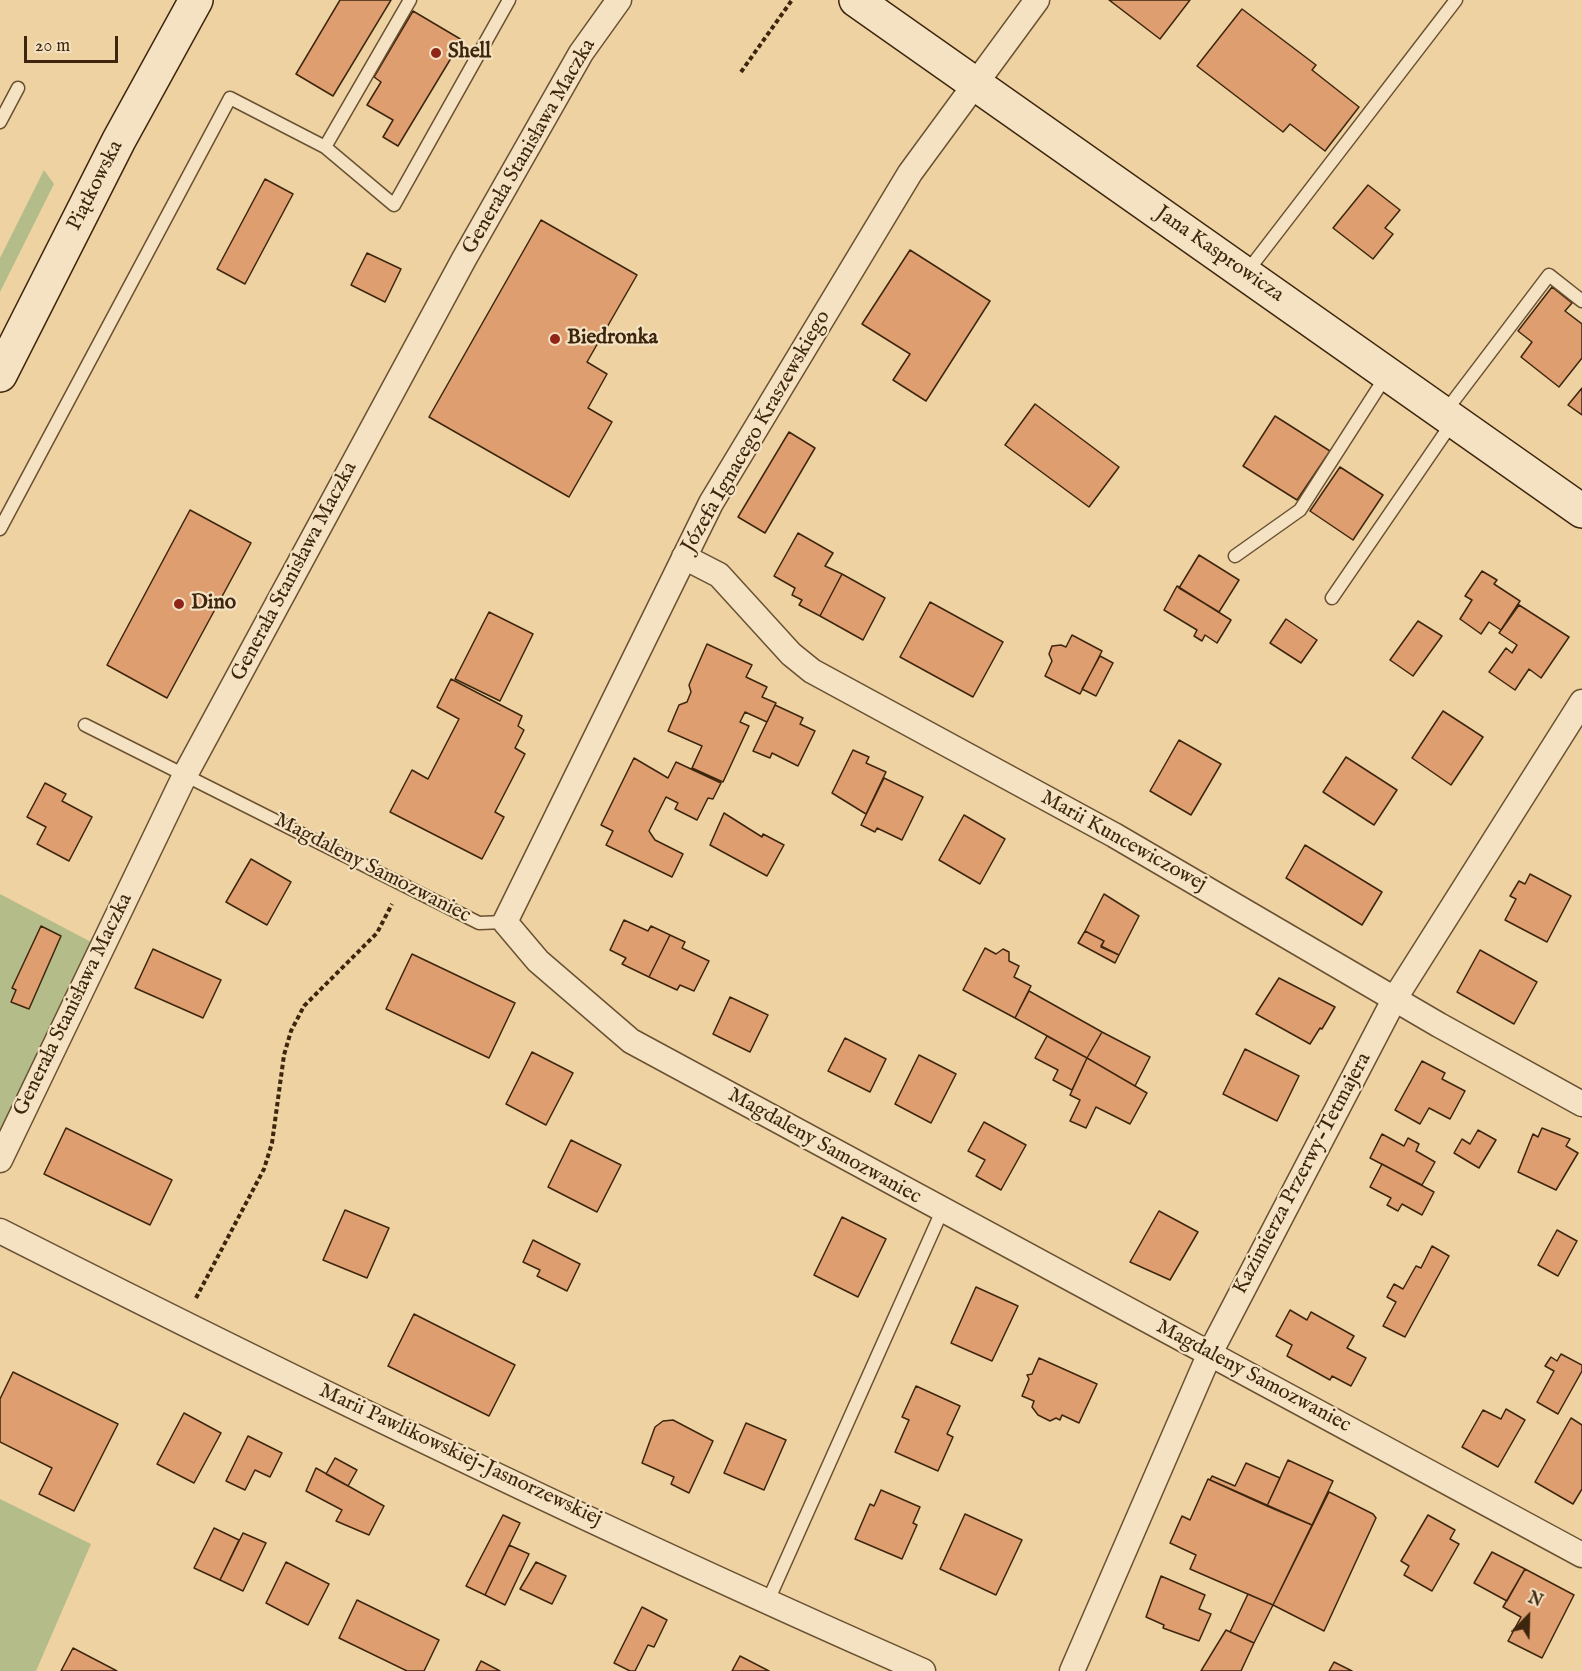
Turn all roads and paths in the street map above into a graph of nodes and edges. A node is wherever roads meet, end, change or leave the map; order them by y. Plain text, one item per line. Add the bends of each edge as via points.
1 (196, 0) edge
2 (410, 0) edge
3 (509, 0) edge
4 (619, 0) edge
5 (792, 0) edge
6 (856, 0) edge
7 (1036, 0) edge
8 (1456, 0) edge
9 (741, 72) dead end
10 (975, 84) junction
11 (18, 88) dead end
12 (0, 122) edge
13 (325, 147) junction
14 (1245, 274) junction
15 (1582, 302) edge
16 (1388, 374) junction
17 (0, 375) edge
18 (1449, 416) junction
19 (1582, 511) edge
20 (0, 529) edge
21 (1235, 556) dead end
22 (684, 557) junction
23 (1332, 597) dead end
24 (1582, 702) edge
25 (85, 725) dead end
26 (185, 775) junction
27 (402, 884) junction
28 (505, 922) junction
29 (1395, 998) junction
30 (1582, 1104) edge
31 (0, 1160) edge
32 (942, 1211) junction
33 (0, 1231) edge
34 (182, 1324) junction
35 (1210, 1353) junction
36 (1582, 1555) edge
37 (767, 1603) junction
38 (923, 1671) edge
39 (1072, 1671) edge

1 - 17 street, Piątkowska via 119,140
2 - 13 lane
3 - 13 lane via 394,205
4 - 26 street, Generała Stanisława Maczka via 581,53 464,259
5 - 9 path
6 - 10 street, Jana Kasprowicza
7 - 10 street, Józefa Ignacego Kraszewskiego
8 - 14 lane
10 - 14 street, Jana Kasprowicza
10 - 22 street, Józefa Ignacego Kraszewskiego via 910,173 711,502
11 - 12 lane
13 - 20 lane via 230,98
14 - 16 street, Jana Kasprowicza
15 - 18 lane via 1549,275
16 - 18 street, Jana Kasprowicza
16 - 21 lane via 1300,510
18 - 19 street, Jana Kasprowicza
18 - 23 lane
22 - 28 street, Józefa Ignacego Kraszewskiego
22 - 29 street, Marii Kuncewiczowej via 718,575 790,654 812,671 1114,835
24 - 29 street, Kazimierza Przerwy-Tetmajera
25 - 26 lane, Magdaleny Samozwaniec
26 - 27 lane, Magdaleny Samozwaniec
26 - 31 street, Generała Stanisława Maczka
27 - 28 lane, Magdaleny Samozwaniec via 479,923
27 - 34 path via 377,933 304,1006 284,1055 272,1143 264,1169
28 - 32 street, Magdaleny Samozwaniec via 538,961 631,1041
29 - 30 street, Marii Kuncewiczowej
29 - 35 street, Kazimierza Przerwy-Tetmajera
32 - 35 street, Magdaleny Samozwaniec
32 - 37 lane
33 - 34 street, Marii Pawlikowskiej-Jasnorzewskiej
34 - 37 street, Marii Pawlikowskiej-Jasnorzewskiej
35 - 36 street, Magdaleny Samozwaniec
35 - 39 street, Kazimierza Przerwy-Tetmajera
37 - 38 street, Marii Pawlikowskiej-Jasnorzewskiej

